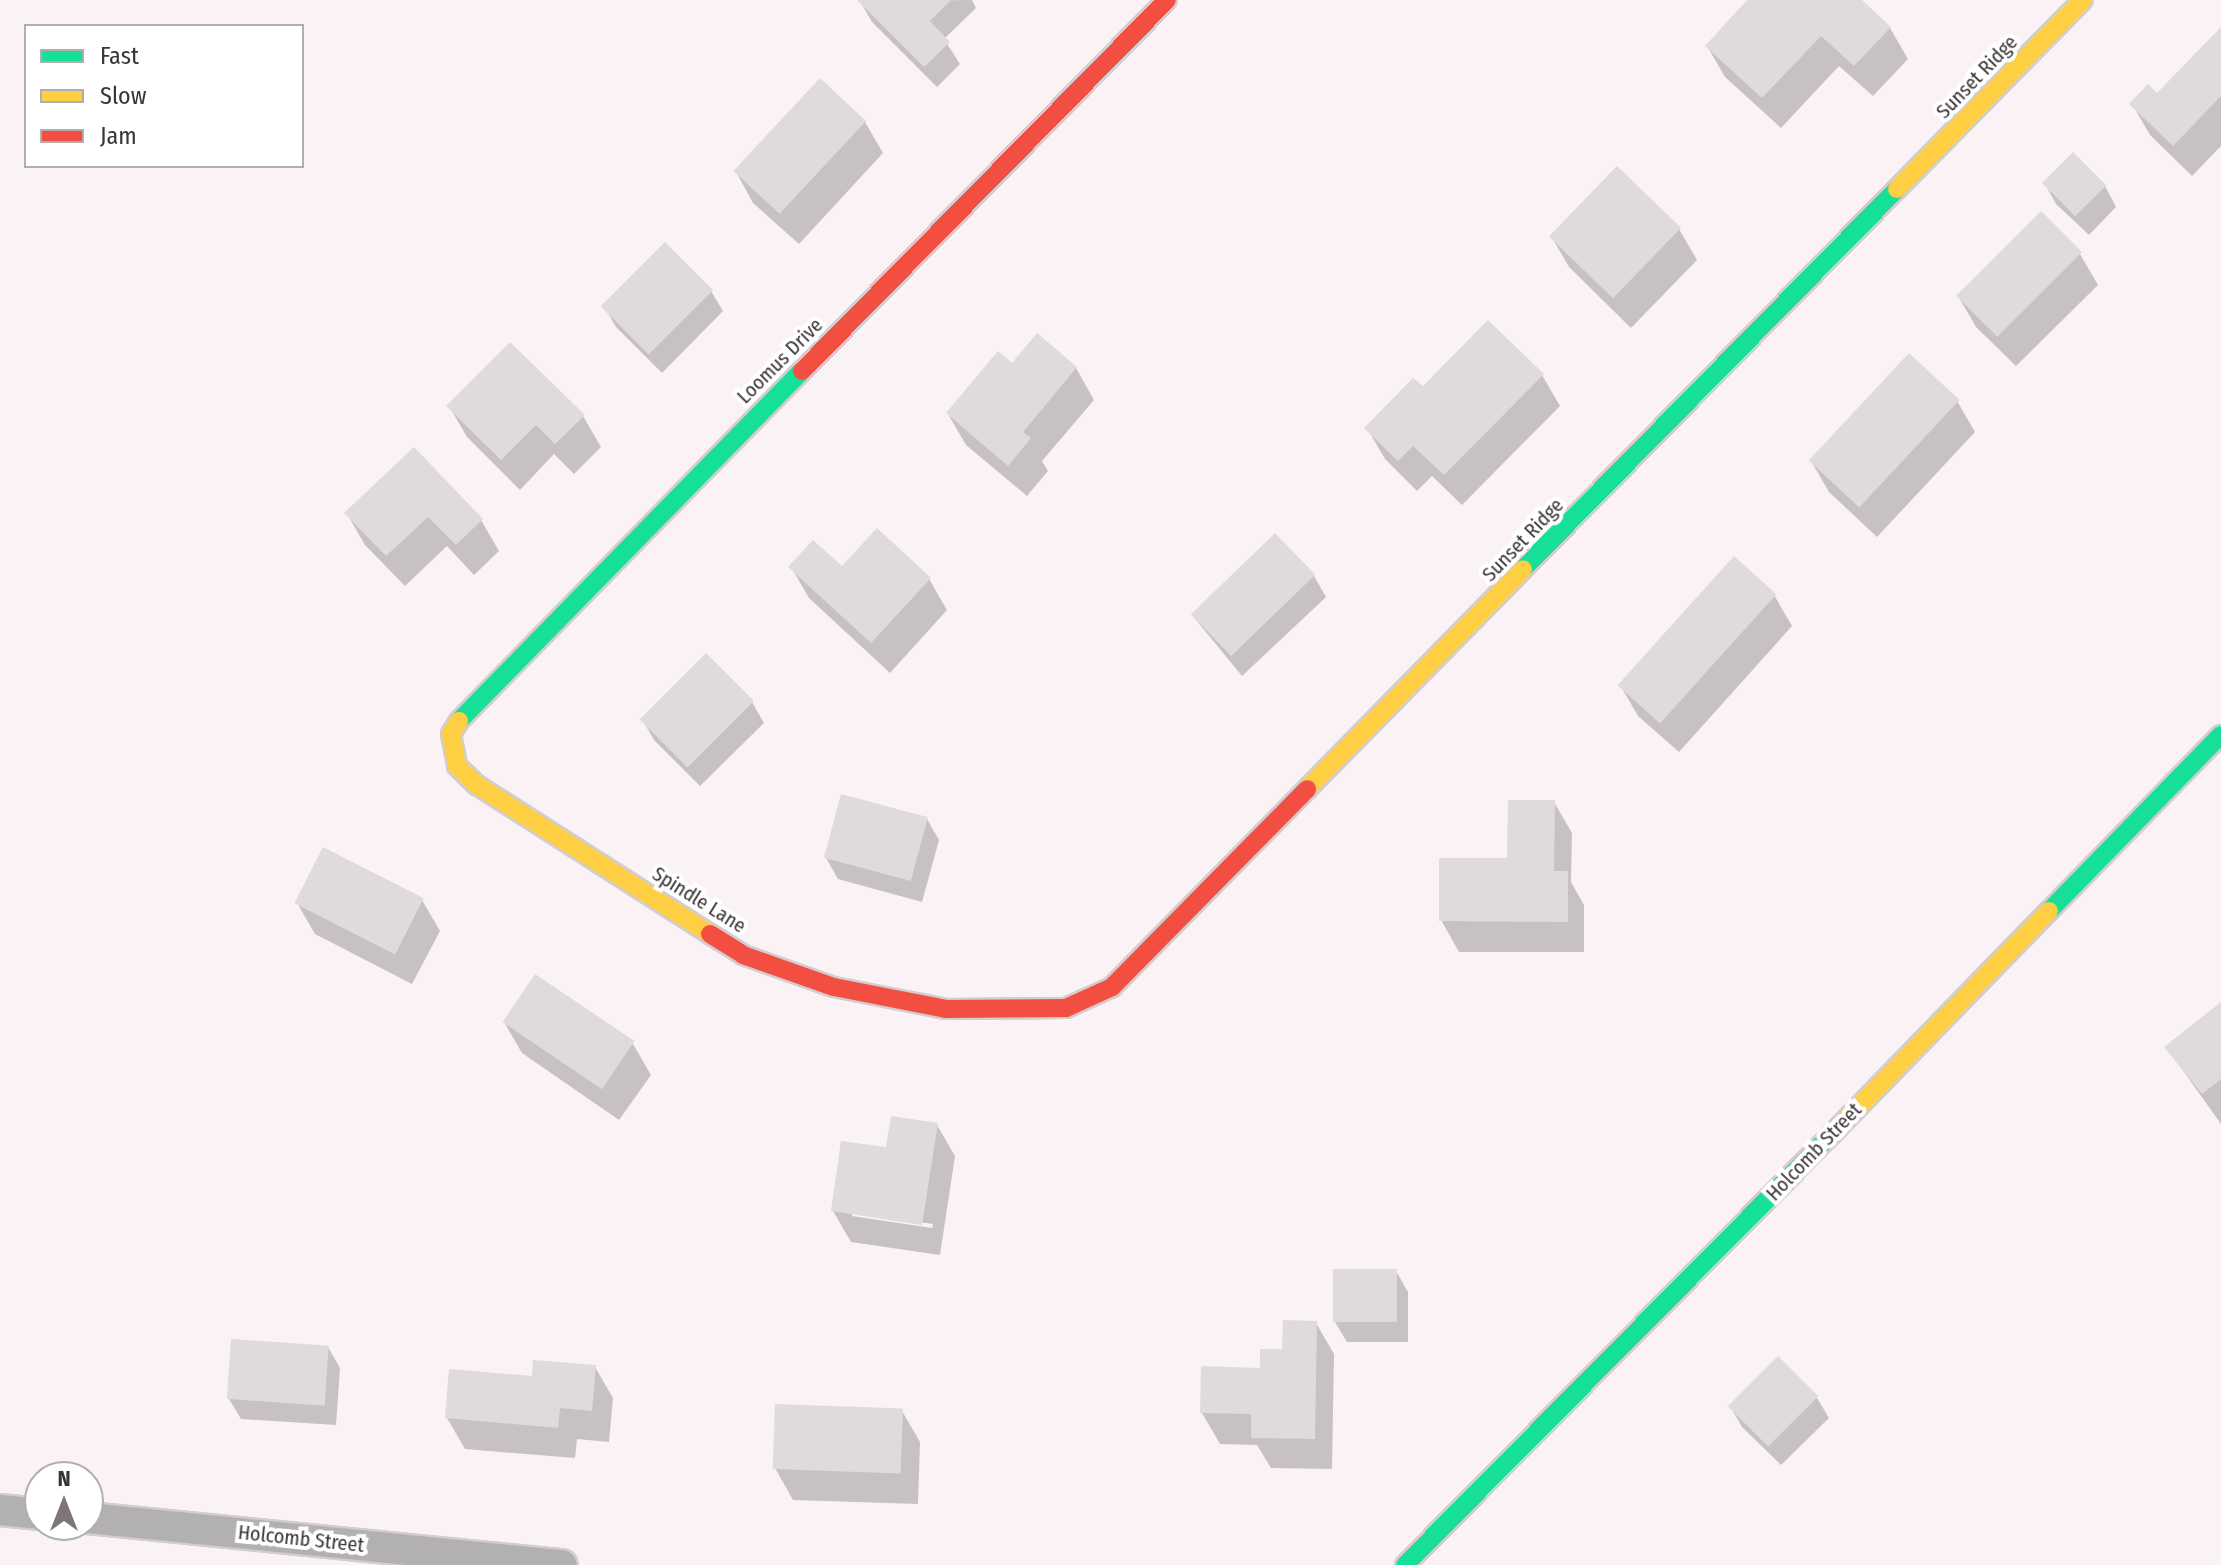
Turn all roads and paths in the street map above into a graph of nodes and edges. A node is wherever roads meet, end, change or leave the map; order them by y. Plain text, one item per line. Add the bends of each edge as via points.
1 (1167, 0) edge
2 (2083, 0) edge
3 (2221, 735) edge
4 (457, 766) joint
5 (946, 1009) joint
6 (0, 1510) edge
7 (24, 1512) edge
8 (104, 1520) edge
9 (562, 1565) edge
10 (1405, 1565) edge

1 - 4 street, Loomus Drive via 462,715 451,734
2 - 5 street, Sunset Ridge via 1112,987 1066,1008
3 - 10 street, Holcomb Street via 1460,1515
4 - 5 street, Spindle Lane via 477,785 743,955 834,987
6 - 7 street
8 - 9 street, Holcomb Street

